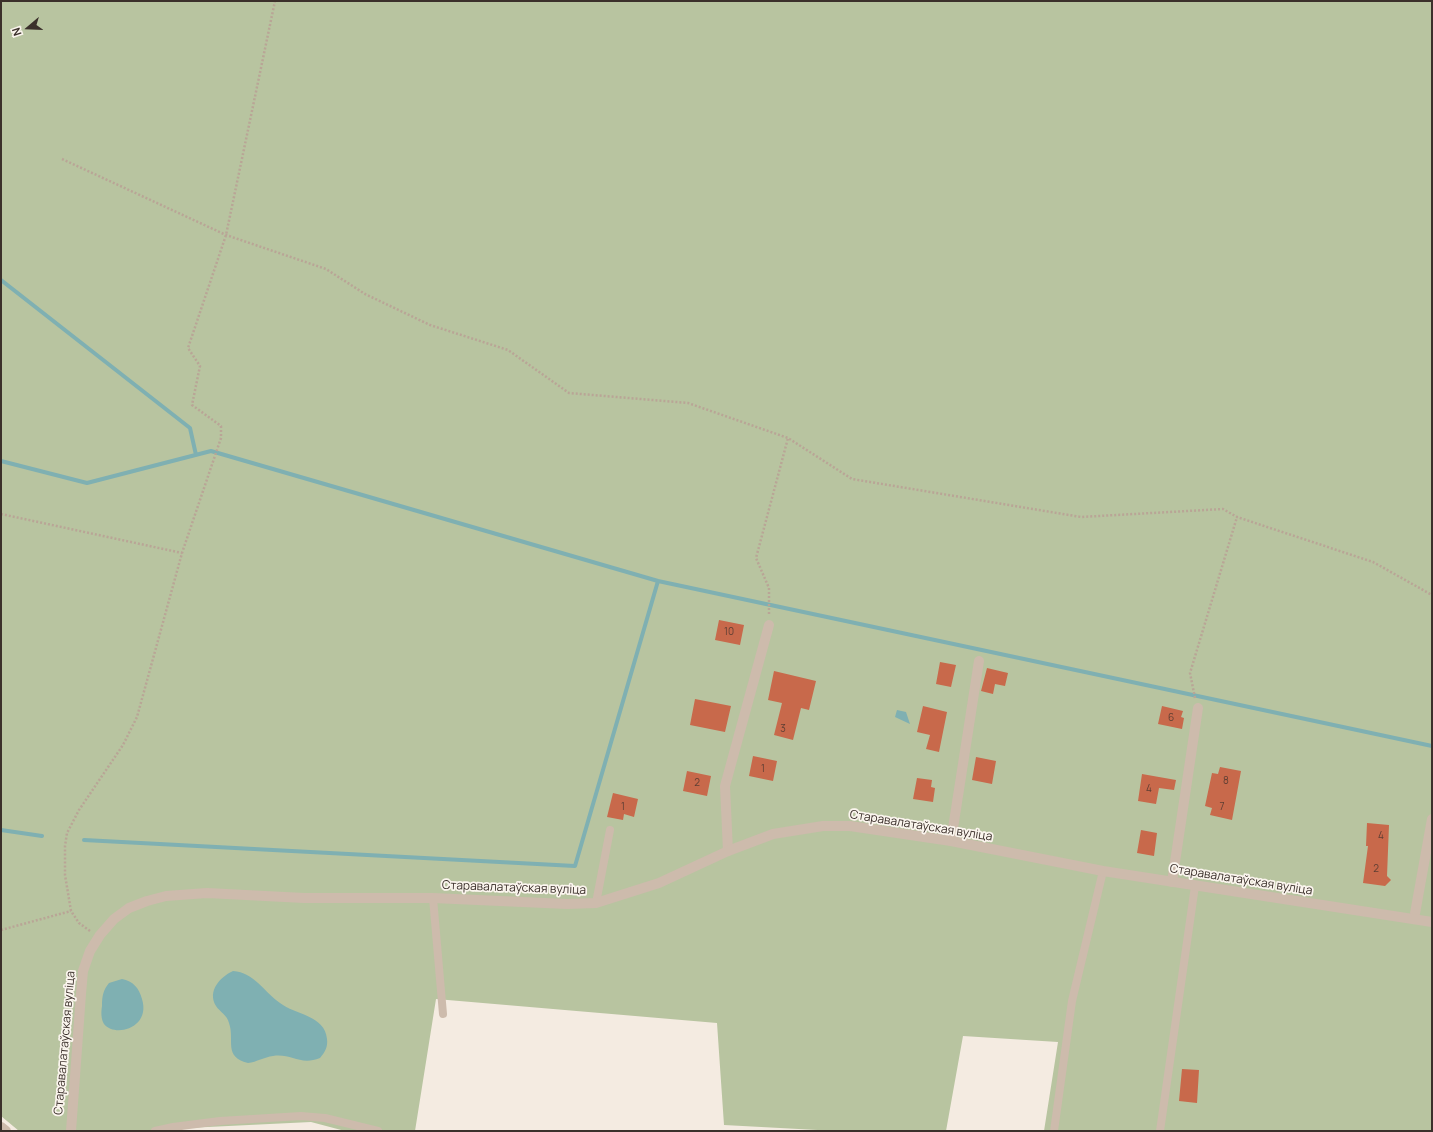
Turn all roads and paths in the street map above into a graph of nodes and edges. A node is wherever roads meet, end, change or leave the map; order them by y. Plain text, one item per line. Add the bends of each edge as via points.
1 (275, 1) edge
2 (62, 159) dead end
3 (226, 235) junction
4 (788, 438) junction
5 (1, 514) edge
6 (1237, 517) junction
7 (182, 554) junction
8 (1432, 595) edge
9 (769, 624) joint
10 (979, 661) dead end
11 (1198, 708) joint
12 (1432, 819) edge
13 (610, 830) dead end
14 (951, 841) junction
15 (728, 851) junction
16 (1103, 871) junction
17 (1172, 882) junction
18 (1195, 886) junction
19 (433, 898) junction
20 (596, 903) junction
21 (71, 911) junction
22 (1414, 919) junction
23 (1432, 922) edge
24 (1, 930) edge
25 (100, 935) junction
26 (443, 1014) dead end
27 (1, 1127) edge
28 (6, 1131) edge
29 (71, 1131) edge
30 (154, 1131) edge
31 (378, 1131) edge
32 (1054, 1131) edge
33 (1160, 1131) edge

1 - 3 path
2 - 3 path
3 - 4 path via 326,269 365,294 430,325 508,350 569,392 688,404
3 - 7 path via 188,348 200,366 192,404 221,426 221,438
4 - 6 path via 852,478 860,480 1081,517 1223,509
4 - 9 path via 756,558 769,588
5 - 7 path
6 - 8 path via 1373,562
6 - 11 path via 1190,673
7 - 21 path via 137,717 123,745 79,810 67,833 65,875
9 - 15 street via 725,786
10 - 14 street
11 - 17 street
12 - 22 street
13 - 20 lane
14 - 15 street, Старавалатаўская вуліца via 870,829 823,826 773,834
14 - 16 street, Старавалатаўская вуліца
15 - 20 street, Старавалатаўская вуліца via 659,883
16 - 17 street, Старавалатаўская вуліца
16 - 32 lane via 1072,1001
17 - 18 street, Старавалатаўская вуліца
18 - 22 street, Старавалатаўская вуліца
18 - 33 lane
19 - 20 street, Старавалатаўская вуліца
19 - 25 street, Старавалатаўская вуліца via 304,898 228,893 186,894 147,901 129,908 114,919
19 - 26 lane
21 - 24 path
21 - 25 path via 79,923
22 - 23 street, Старавалатаўская вуліца
25 - 29 street, Старавалатаўская вуліца via 90,952 84,971
27 - 28 street
30 - 31 lane via 173,1126 220,1121 301,1116 325,1118

